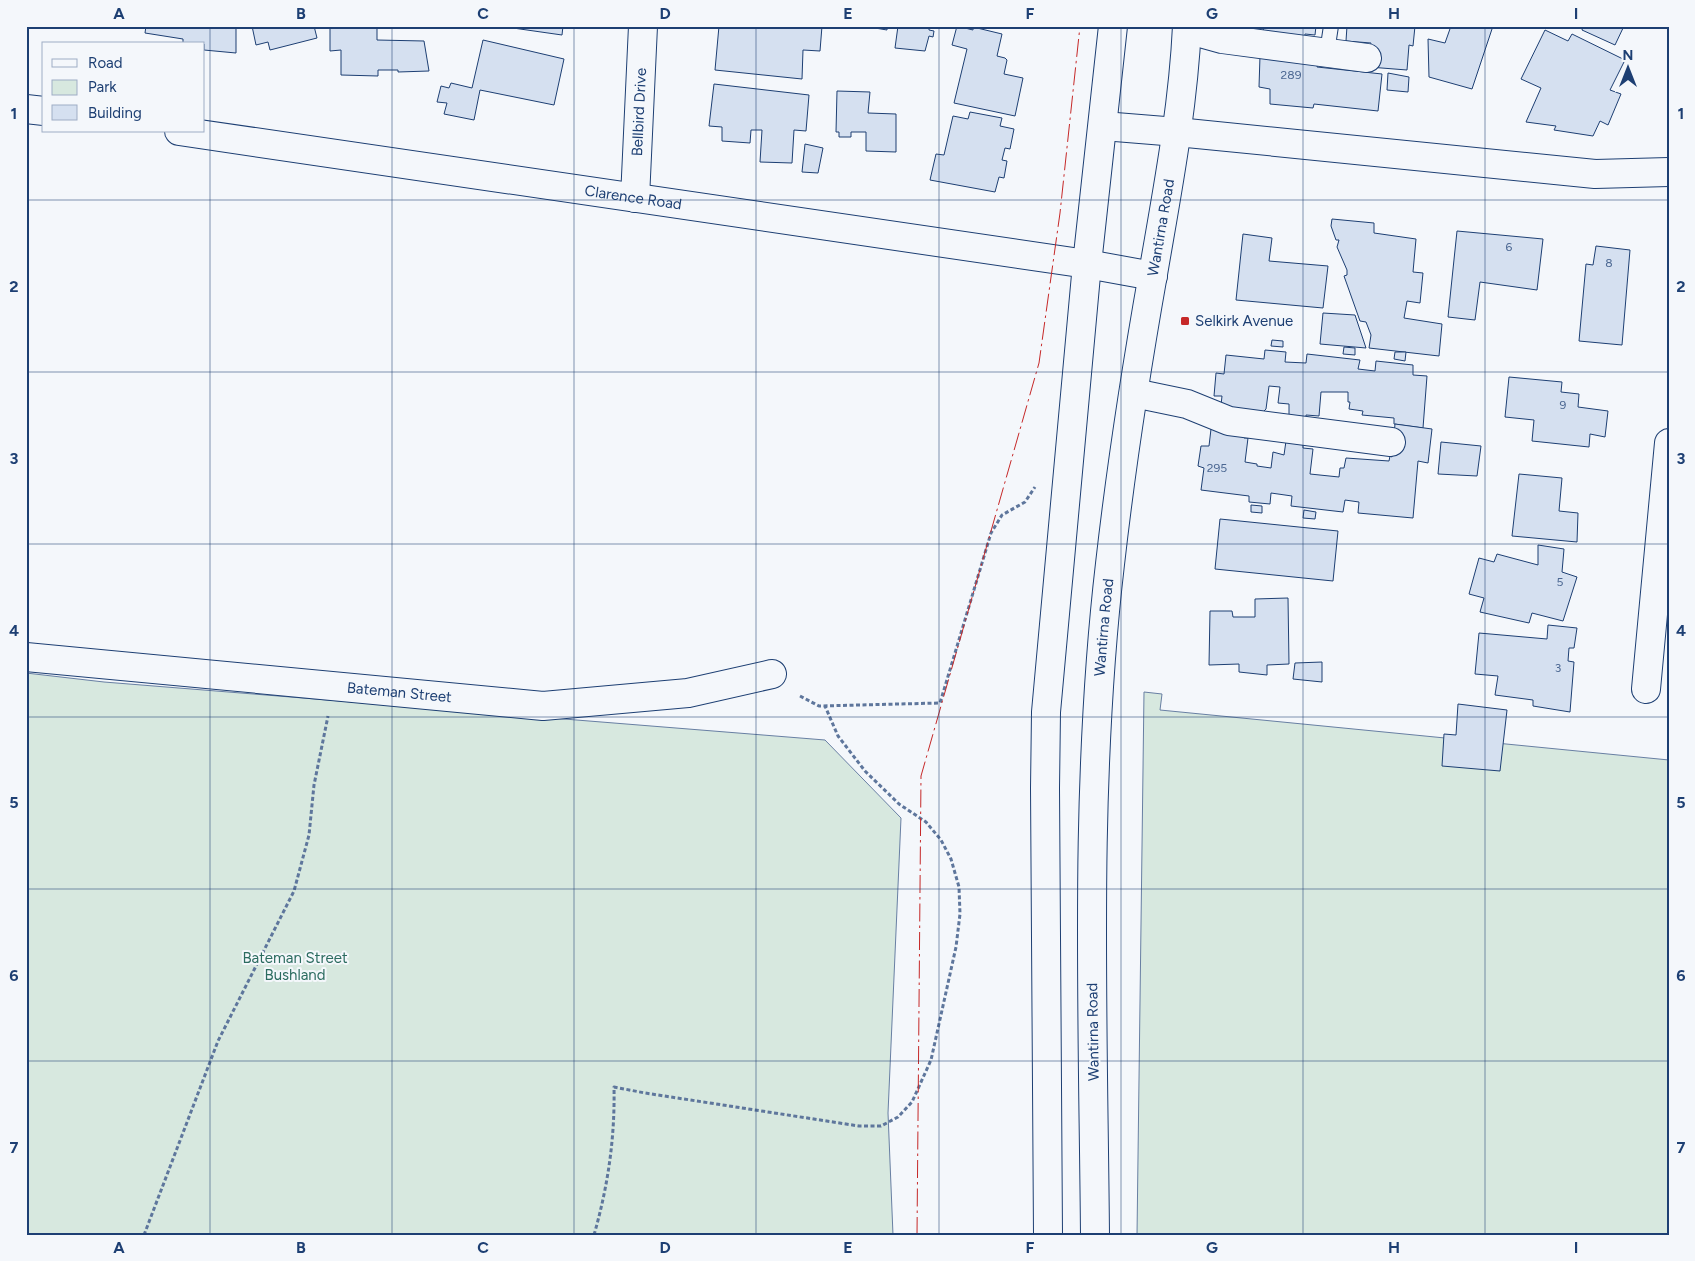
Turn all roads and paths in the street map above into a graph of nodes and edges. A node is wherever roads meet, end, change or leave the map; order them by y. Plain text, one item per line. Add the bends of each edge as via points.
1 (643, 26) edge
2 (1112, 26) edge
3 (1187, 26) edge
4 (1192, 26) edge
5 (1329, 39) edge
6 (1367, 58) dead end
7 (26, 109) edge
8 (42, 111) edge
9 (1102, 126) junction
10 (186, 132) edge
11 (1178, 132) junction
12 (1668, 183) edge
13 (635, 198) junction
14 (1087, 264) junction
15 (1153, 276) junction
16 (1134, 392) junction
17 (1391, 442) dead end
18 (1669, 444) edge
19 (1039, 479) dead end
20 (26, 657) edge
21 (772, 674) dead end
22 (334, 687) junction
23 (1646, 689) dead end
24 (800, 696) dead end
25 (825, 706) junction
26 (144, 1235) edge
27 (594, 1235) edge
28 (1048, 1235) edge
29 (1095, 1235) edge

1 - 13 street, Bellbird Drive
2 - 9 street
3 - 11 street, Wantirna Road
4 - 5 street via 1204,34 1222,39
5 - 6 street
7 - 8 street
9 - 11 street
9 - 14 street
10 - 13 street, Clarence Road
11 - 12 street
11 - 15 street, Wantirna Road
13 - 14 street, Clarence Road
14 - 15 street, Clarence Road
14 - 28 street via 1046,712
15 - 16 street, Wantirna Road
16 - 17 street via 1187,404 1229,421
16 - 29 street, Wantirna Road via 1110,564 1096,734 1092,892
18 - 23 street
19 - 25 path via 1025,502 1002,514 991,533 940,704
20 - 22 street, Bateman Street
21 - 22 street, Bateman Street via 688,693 543,706
22 - 26 path via 314,785 308,834 294,891 218,1041
24 - 25 path via 818,706
25 - 27 path via 838,736 865,771 899,804 926,822 951,859 959,887 960,914 956,947 931,1060 912,1102 898,1117 881,1126 859,1126 614,1087 614,1121 606,1185

